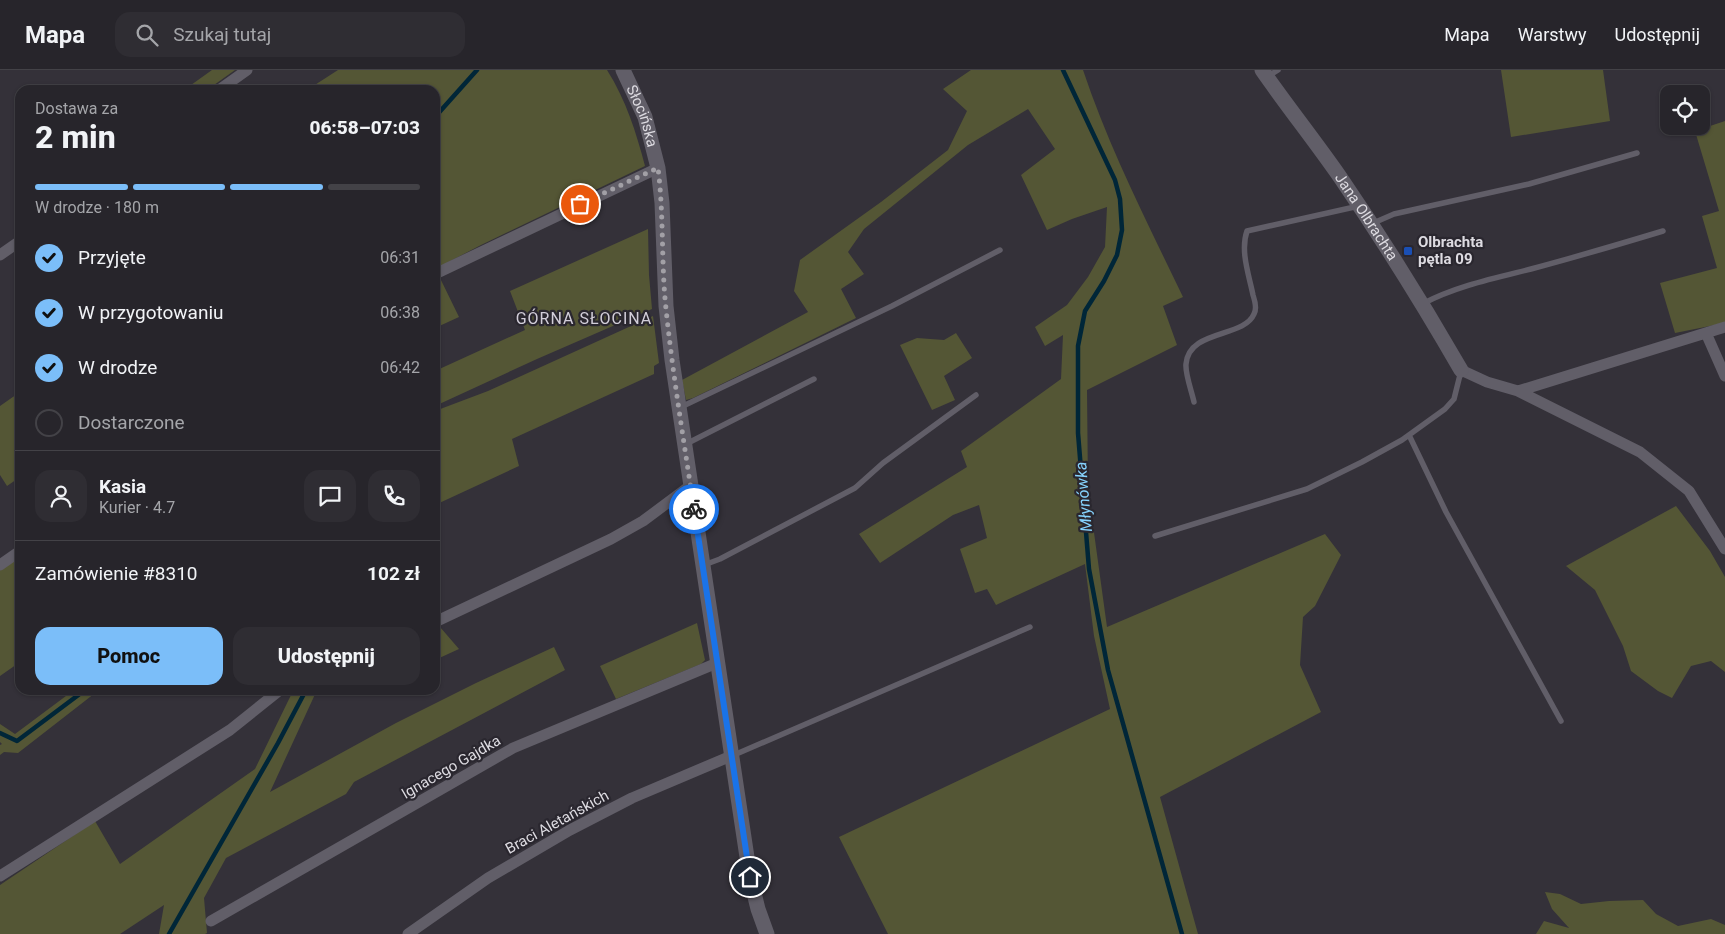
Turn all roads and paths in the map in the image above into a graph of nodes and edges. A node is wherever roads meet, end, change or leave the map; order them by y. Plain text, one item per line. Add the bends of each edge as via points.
1 (247, 70) edge
2 (623, 70) edge
3 (1269, 72) edge
4 (226, 85) edge
5 (1637, 153) dead end
6 (658, 168) junction
7 (1359, 206) junction
8 (1371, 224) junction
9 (1664, 231) dead end
10 (15, 244) edge
11 (1000, 250) dead end
12 (0, 255) edge
13 (440, 272) edge
14 (1422, 304) junction
15 (1725, 327) edge
16 (1706, 333) junction
17 (1461, 370) junction
18 (1725, 376) edge
19 (814, 379) dead end
20 (1518, 391) junction
21 (976, 394) dead end
22 (1194, 402) dead end
23 (679, 408) junction
24 (1409, 435) junction
25 (684, 445) junction
26 (690, 486) junction
27 (1155, 536) dead end
28 (1725, 549) edge
29 (15, 555) edge
30 (0, 565) edge
31 (702, 566) junction
32 (440, 620) edge
33 (1030, 627) dead end
34 (717, 662) junction
35 (274, 695) edge
36 (1561, 721) dead end
37 (731, 756) junction
38 (0, 876) edge
39 (211, 921) dead end
40 (408, 934) edge
41 (767, 934) edge

1 - 4 street
2 - 6 street, Słocińska via 645,117
3 - 7 street, Jana Olbrachta
5 - 8 lane via 1529,184 1394,214
6 - 13 street
6 - 23 street, Słocińska via 666,306
7 - 8 street, Jana Olbrachta
7 - 22 lane via 1247,231 1245,254 1256,306 1254,315 1246,324 1199,342 1189,354 1186,365
8 - 14 street, Jana Olbrachta
9 - 14 lane via 1485,281
10 - 12 street
11 - 23 lane
14 - 17 street, Jana Olbrachta
15 - 16 street
16 - 18 street
16 - 20 street
17 - 20 street
17 - 24 lane via 1454,399
19 - 25 lane
20 - 28 street via 1640,452 1689,492
21 - 31 lane via 883,463 856,488
23 - 25 street, Słocińska
24 - 27 lane via 1307,489
24 - 36 lane via 1446,512
25 - 26 street, Słocińska
26 - 31 street, Słocińska
26 - 32 street via 643,521 611,539
29 - 30 street
31 - 34 street, Słocińska
33 - 37 lane
34 - 37 street, Słocińska
34 - 39 street, Ignacego Gajdka via 513,748
35 - 38 street via 230,730
37 - 40 street, Braci Aletańskich via 632,798 570,830 488,878
37 - 41 street, Słocińska via 750,877

